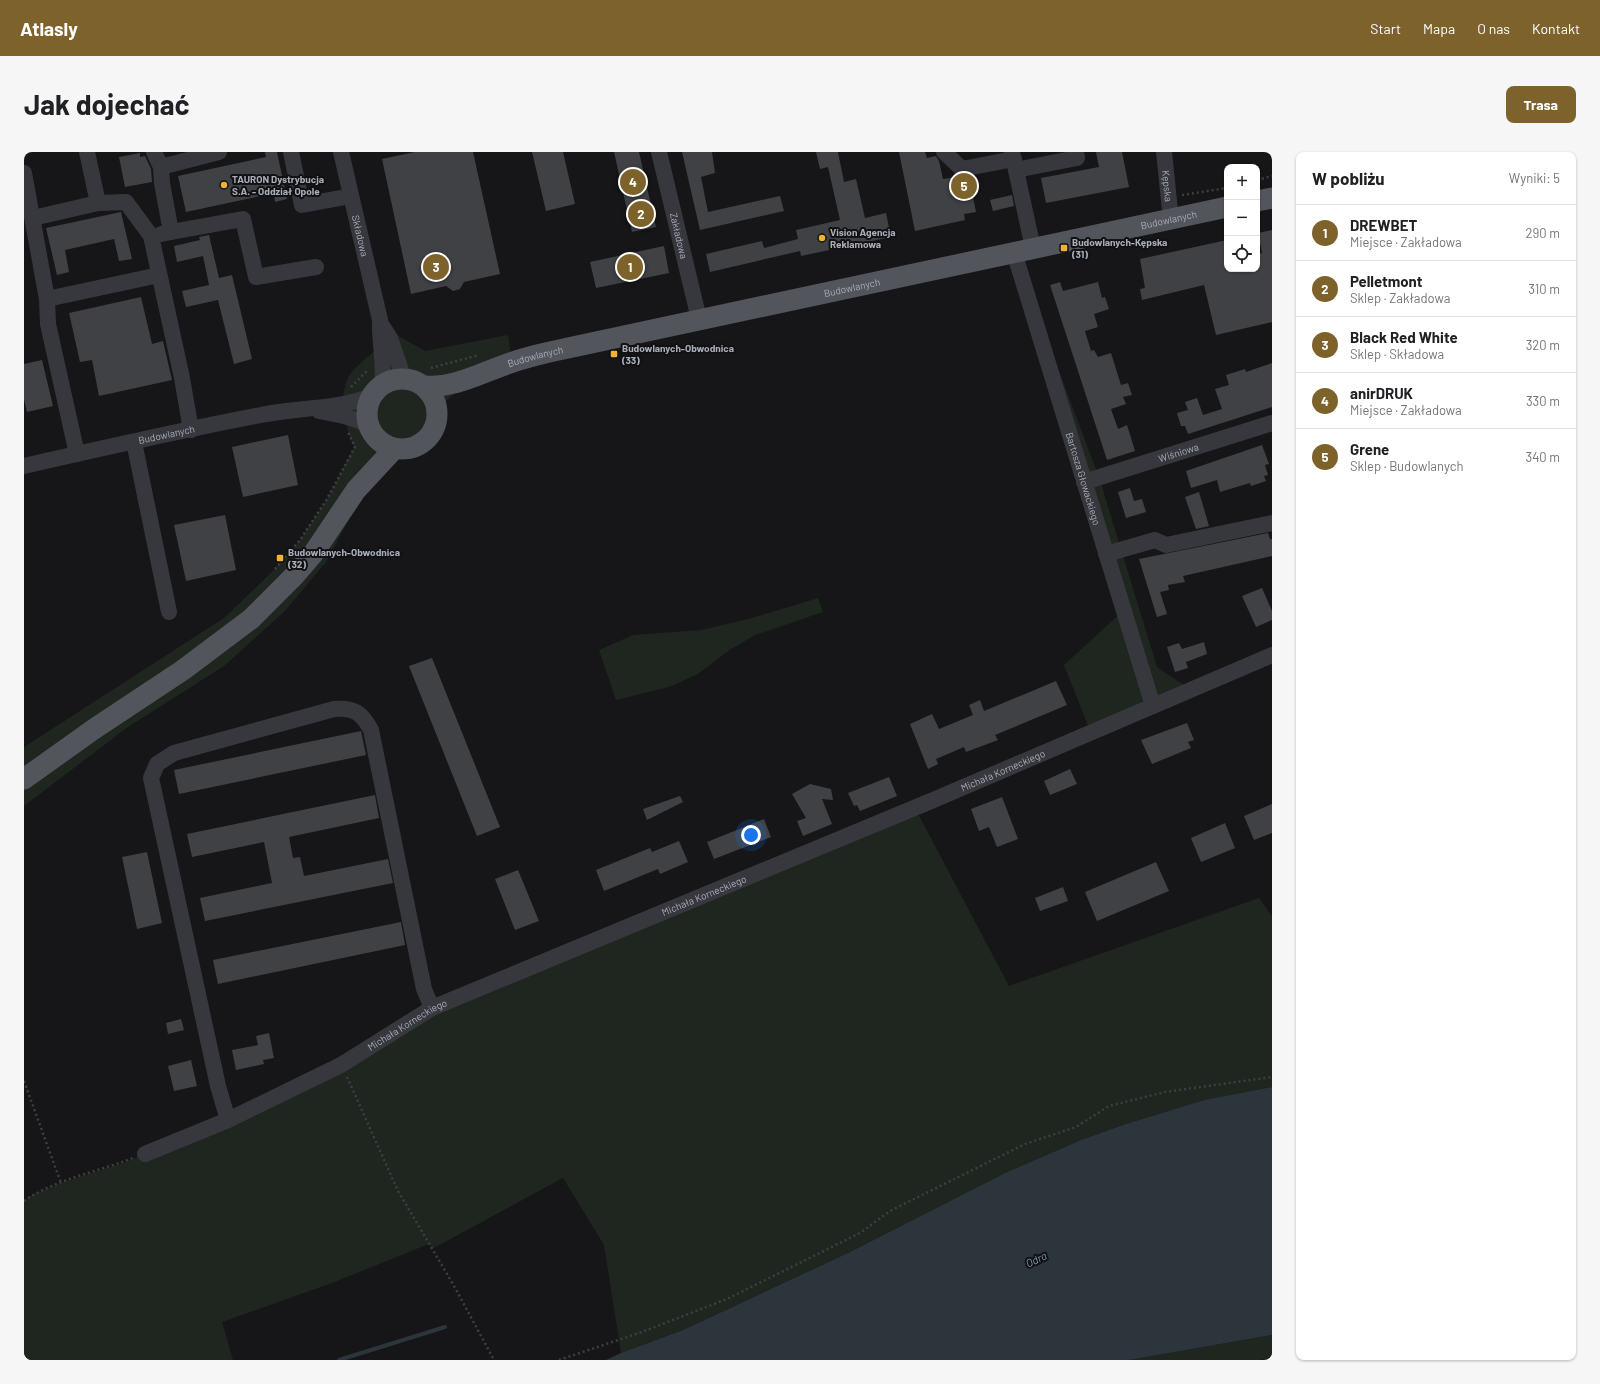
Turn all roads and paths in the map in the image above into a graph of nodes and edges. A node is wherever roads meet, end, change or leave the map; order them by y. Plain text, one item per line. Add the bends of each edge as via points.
1 (87, 152) edge
2 (154, 152) edge
3 (220, 152) edge
4 (291, 152) edge
5 (341, 152) edge
6 (659, 152) edge
7 (944, 152) edge
8 (1076, 152) edge
9 (1164, 152) edge
10 (1014, 160) edge
11 (161, 167) junction
12 (24, 173) edge
13 (1272, 176) edge
14 (1260, 179) edge
15 (1224, 189) edge
16 (1178, 190) dead end
17 (351, 196) junction
18 (1272, 198) edge
19 (1260, 200) edge
20 (98, 203) junction
21 (1224, 208) edge
22 (33, 218) junction
23 (1171, 220) junction
24 (172, 232) junction
25 (151, 236) junction
26 (1024, 250) junction
27 (316, 267) dead end
28 (159, 275) junction
29 (47, 299) junction
30 (699, 319) junction
31 (380, 320) junction
32 (480, 375) junction
33 (417, 383) junction
34 (377, 391) junction
35 (309, 410) junction
36 (437, 416) junction
37 (1272, 423) edge
38 (346, 427) dead end
39 (369, 428) junction
40 (191, 430) junction
41 (134, 442) junction
42 (394, 449) junction
43 (77, 454) junction
44 (24, 466) edge
45 (1084, 482) junction
46 (356, 490) junction
47 (1272, 523) edge
48 (1106, 554) junction
49 (273, 574) dead end
50 (169, 612) dead end
51 (1272, 655) edge
52 (1153, 706) junction
53 (24, 779) edge
54 (432, 1008) junction
55 (341, 1065) junction
56 (1272, 1078) edge
57 (24, 1081) edge
58 (228, 1120) junction
59 (145, 1154) joint
60 (61, 1183) junction
61 (24, 1201) edge
62 (494, 1360) edge
63 (559, 1360) edge

1 - 20 street
2 - 11 street
3 - 11 street
4 - 17 street via 302,206
5 - 17 street, Składowa
6 - 30 street, Zakładowa
7 - 10 street via 962,169
8 - 10 street via 1077,158
9 - 23 street, Kępska
10 - 26 street, Bartosza Głowackiego
11 - 24 street
12 - 22 street
13 - 14 path
15 - 16 path via 1187,196 1179,195
17 - 31 street, Składowa
18 - 19 main road
20 - 22 street
20 - 25 street via 126,202
21 - 23 main road, Budowlanych
22 - 29 street via 34,238
23 - 26 main road, Budowlanych
24 - 25 street
24 - 27 street via 243,219 256,277
25 - 28 street
26 - 30 main road, Budowlanych
26 - 45 street, Bartosza Głowackiego
28 - 29 street
28 - 40 street
29 - 43 street via 48,324
30 - 32 main road, Budowlanych via 540,354
31 - 33 street, Składowa via 390,338 402,373
31 - 34 street, Składowa via 379,339 383,366
32 - 33 main road, Budowlanych via 432,387
32 - 36 main road, Budowlanych via 443,404
33 - 34 main road via 392,380
33 - 36 main road via 432,396
34 - 35 street, Budowlanych via 361,400
34 - 39 main road via 368,403 366,415
35 - 39 street, Budowlanych via 344,416
35 - 40 street, Budowlanych via 263,414
36 - 42 main road via 435,426 423,442 405,450
37 - 45 street, Wiśniowa
38 - 49 path via 354,446 326,499 300,540
39 - 42 main road via 385,445
39 - 46 main road via 372,445
40 - 41 street, Budowlanych
41 - 43 street, Budowlanych
41 - 50 street
42 - 46 main road
43 - 44 street, Budowlanych
45 - 48 street, Bartosza Głowackiego
46 - 53 main road via 313,554 251,619 183,670
47 - 48 street via 1166,545 1155,540
48 - 52 street, Bartosza Głowackiego
51 - 52 street, Michała Korneckiego
52 - 54 street, Michała Korneckiego
54 - 55 street, Michała Korneckiego
54 - 58 street via 424,989 371,730 365,717 347,708 334,709 174,754 157,764 151,778 216,1079
55 - 58 street, Michała Korneckiego
55 - 62 path via 398,1191
56 - 63 path via 1165,1092 1108,1106 1076,1127 1025,1144 890,1210 860,1234 727,1299 642,1332
57 - 60 path
58 - 59 street, Michała Korneckiego
59 - 60 path
60 - 61 path

